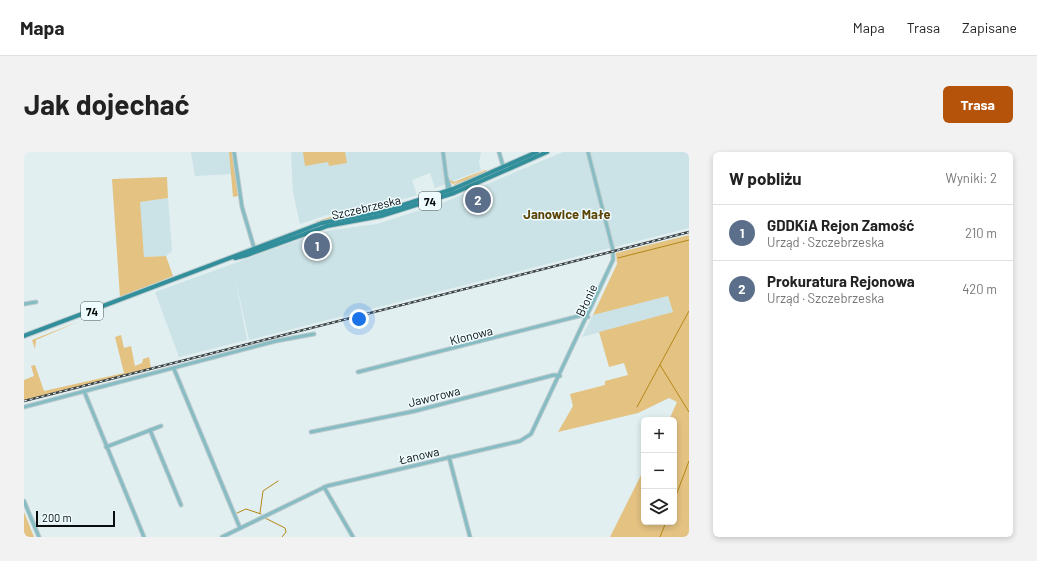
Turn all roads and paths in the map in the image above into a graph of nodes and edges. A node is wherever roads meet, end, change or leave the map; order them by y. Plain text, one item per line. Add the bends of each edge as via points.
1 (234, 152) edge
2 (443, 152) edge
3 (499, 152) edge
4 (537, 152) edge
5 (547, 152) edge
6 (588, 152) edge
7 (503, 166) junction
8 (450, 192) junction
9 (254, 250) junction
10 (36, 302) dead end
11 (24, 304) edge
12 (588, 316) junction
13 (314, 334) dead end
14 (24, 336) edge
15 (174, 369) junction
16 (358, 372) dead end
17 (560, 376) junction
18 (84, 391) junction
19 (24, 407) edge
20 (162, 426) dead end
21 (150, 430) junction
22 (311, 432) dead end
23 (519, 441) joint
24 (106, 447) junction
25 (449, 457) junction
26 (324, 487) junction
27 (24, 501) edge
28 (181, 505) dead end
29 (240, 528) junction
30 (39, 537) edge
31 (144, 537) edge
32 (222, 537) edge
33 (353, 537) edge
34 (470, 537) edge

1 - 9 street via 242,207
2 - 8 street
3 - 7 street
4 - 7 main road, Szczebrzeska / 74
5 - 8 main road, Szczebrzeska / 74
6 - 12 street, Błonie via 614,259
7 - 8 main road, Szczebrzeska / 74
8 - 9 main road, Szczebrzeska / 74 via 381,216 330,225
9 - 14 main road, Szczebrzeska / 74
10 - 11 street
12 - 16 street, Klonowa via 583,315
12 - 17 street, Błonie
13 - 15 street via 276,341
15 - 18 street
15 - 29 street
17 - 22 street, Jaworowa via 554,375 415,411
17 - 23 street, Błonie via 534,431
18 - 19 street
18 - 24 street
20 - 21 street
21 - 24 street
21 - 28 street
23 - 25 street, Łanowa
24 - 31 street
25 - 26 street, Łanowa
25 - 34 street
26 - 29 street, Łanowa
26 - 33 street
27 - 30 street
29 - 32 street, Łanowa

